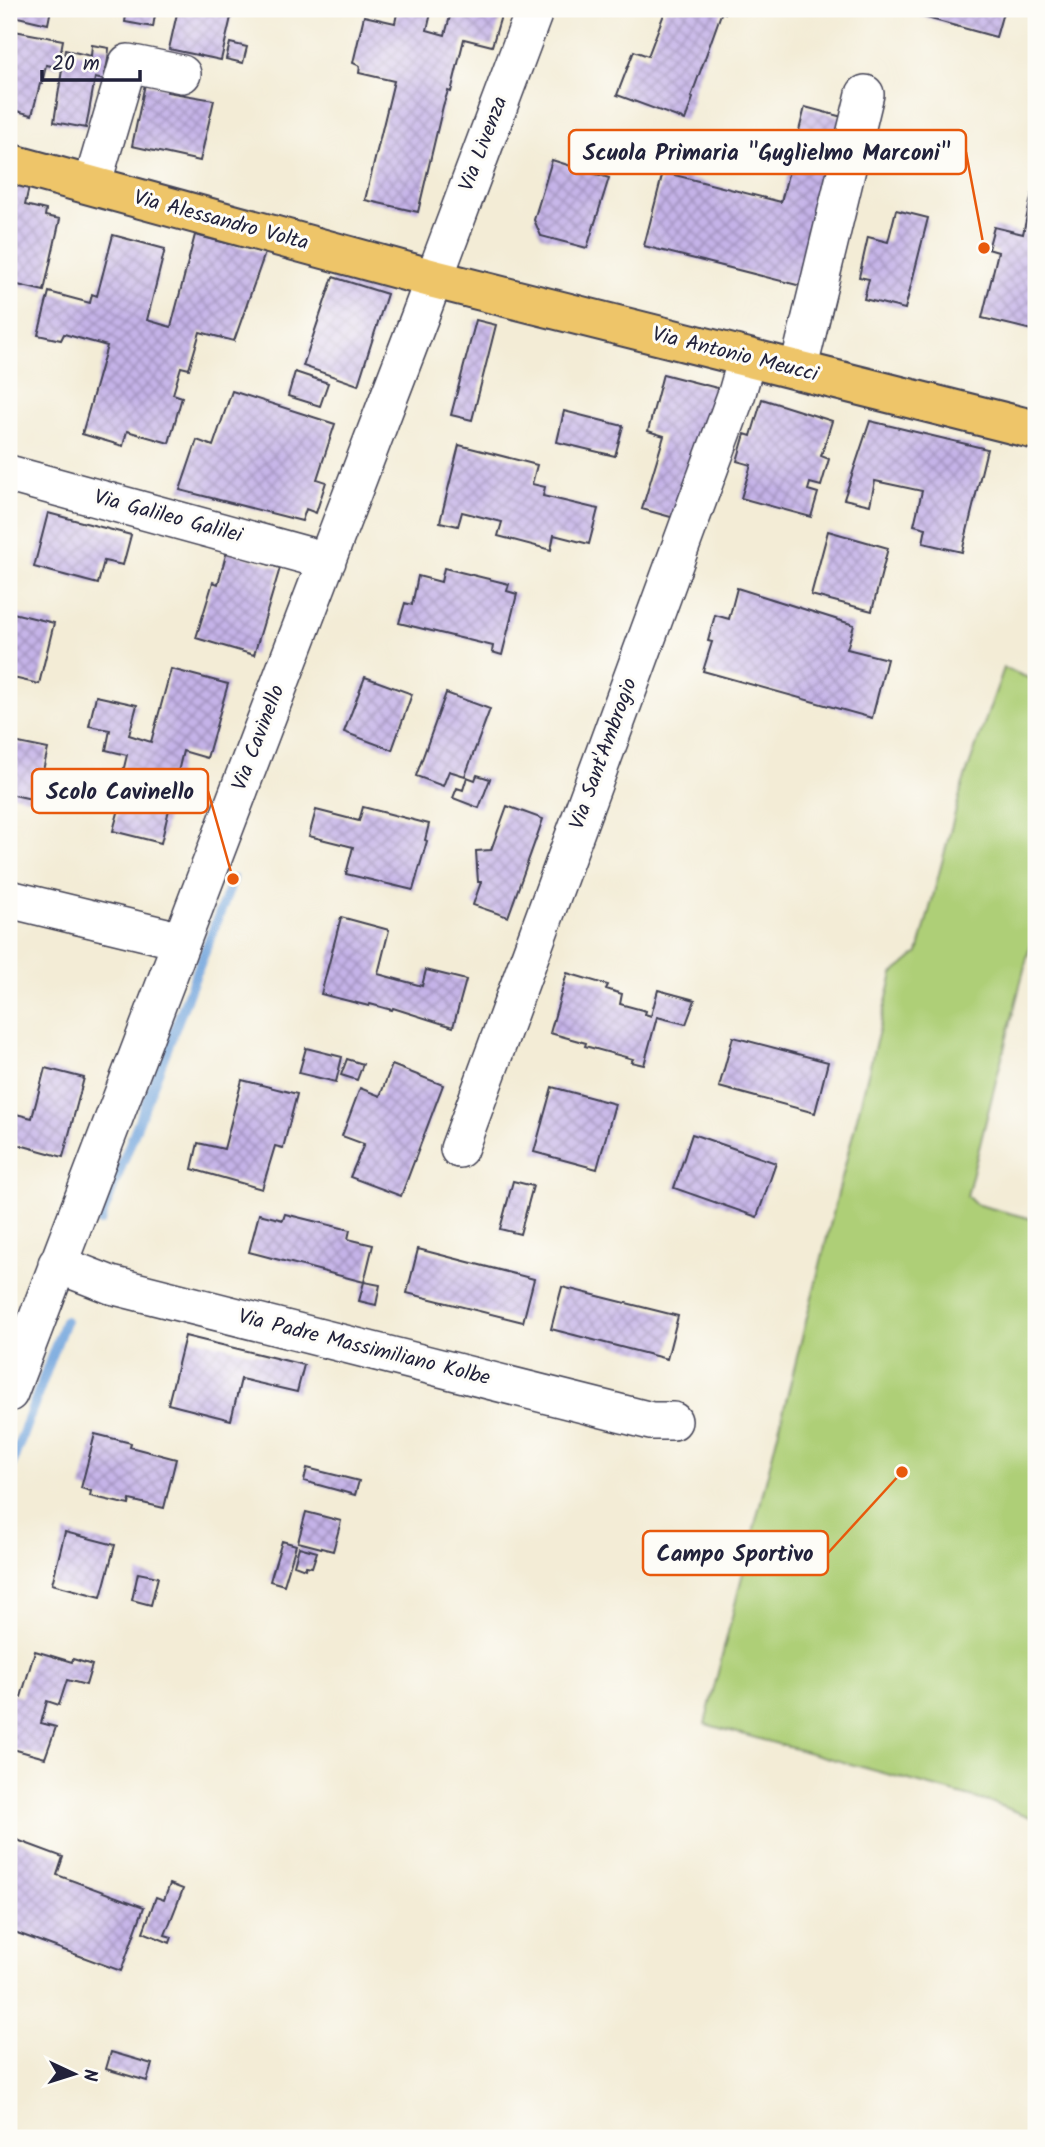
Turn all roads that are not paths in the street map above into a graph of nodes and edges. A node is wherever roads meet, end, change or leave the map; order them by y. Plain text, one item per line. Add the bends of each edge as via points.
1 (535, 9) edge
2 (182, 75) dead end
3 (865, 94) dead end
4 (9, 163) edge
5 (92, 185) junction
6 (434, 279) junction
7 (747, 359) junction
8 (798, 371) junction
9 (1036, 430) edge
10 (9, 474) edge
11 (327, 561) junction
12 (9, 899) edge
13 (180, 943) junction
14 (459, 1149) dead end
15 (57, 1264) junction
16 (9, 1393) edge
17 (673, 1421) dead end

1 - 6 street, Via Livenza
2 - 5 street via 128,63
3 - 8 street
4 - 5 main road, Via Alessandro Volta
5 - 6 main road, Via Alessandro Volta
6 - 7 main road, Via Antonio Meucci
6 - 11 street, Via Cavinello
7 - 8 main road, Via Antonio Meucci
7 - 14 street, Via Sant'Ambrogio
8 - 9 main road, Via Antonio Meucci
10 - 11 street, Via Galileo Galilei
11 - 13 street, Via Cavinello
12 - 13 street
13 - 15 street, Via Cavinello
15 - 16 street, Via Cavinello
15 - 17 street, Via Padre Massimiliano Kolbe via 151,1295 651,1420

